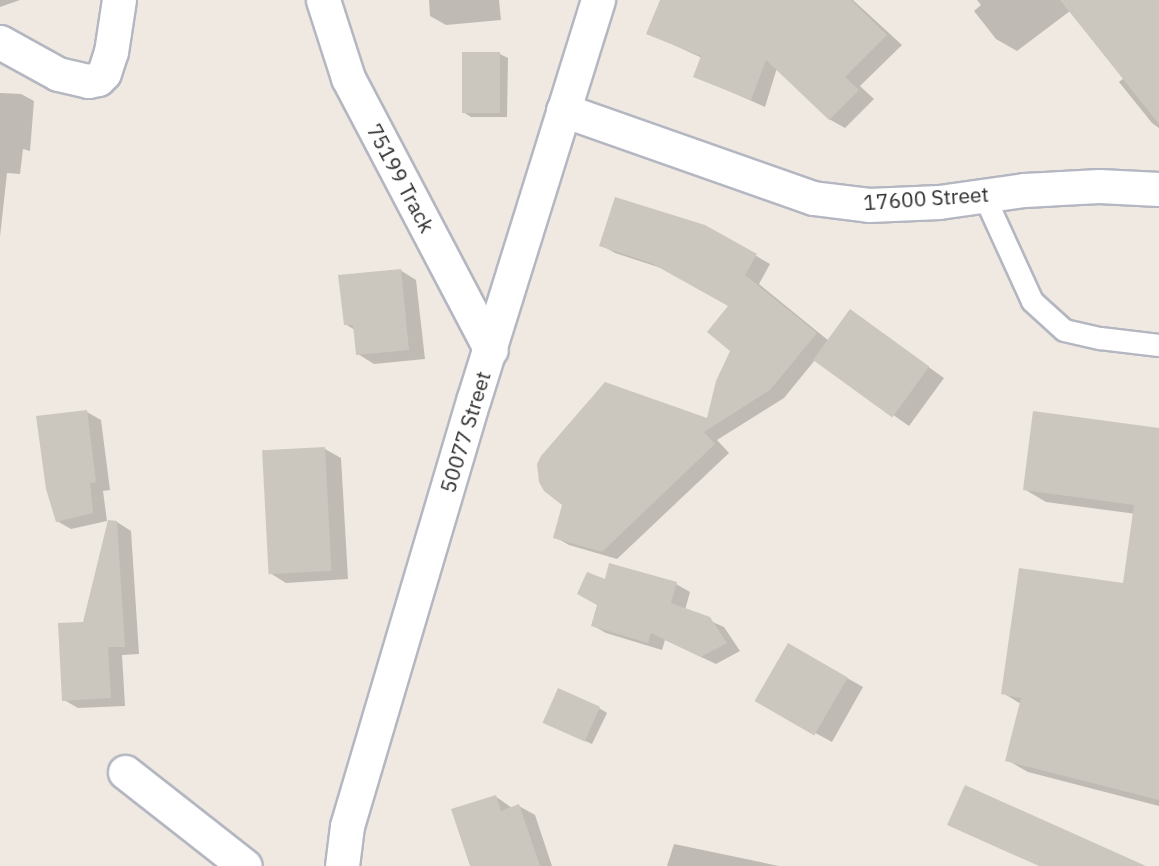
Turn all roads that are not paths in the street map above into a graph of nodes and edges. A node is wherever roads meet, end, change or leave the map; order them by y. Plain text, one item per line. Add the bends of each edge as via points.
1 (119, 0) edge
2 (323, 0) edge
3 (598, 0) edge
4 (0, 42) edge
5 (563, 110) junction
6 (1159, 189) edge
7 (984, 196) junction
8 (1159, 345) edge
9 (491, 350) junction
10 (125, 772) dead end
11 (245, 866) edge
12 (342, 866) edge

1 - 4 street via 111,52 98,79 88,81 58,74
2 - 9 street, 75199 Track via 348,78
3 - 5 street, 50077 Street
5 - 7 street, 17600 Street via 813,198 869,205
5 - 9 street, 50077 Street
6 - 7 street, 17600 Street via 1099,186
7 - 8 lane via 1032,301 1064,330
9 - 12 street, 50077 Street via 346,826
10 - 11 street

